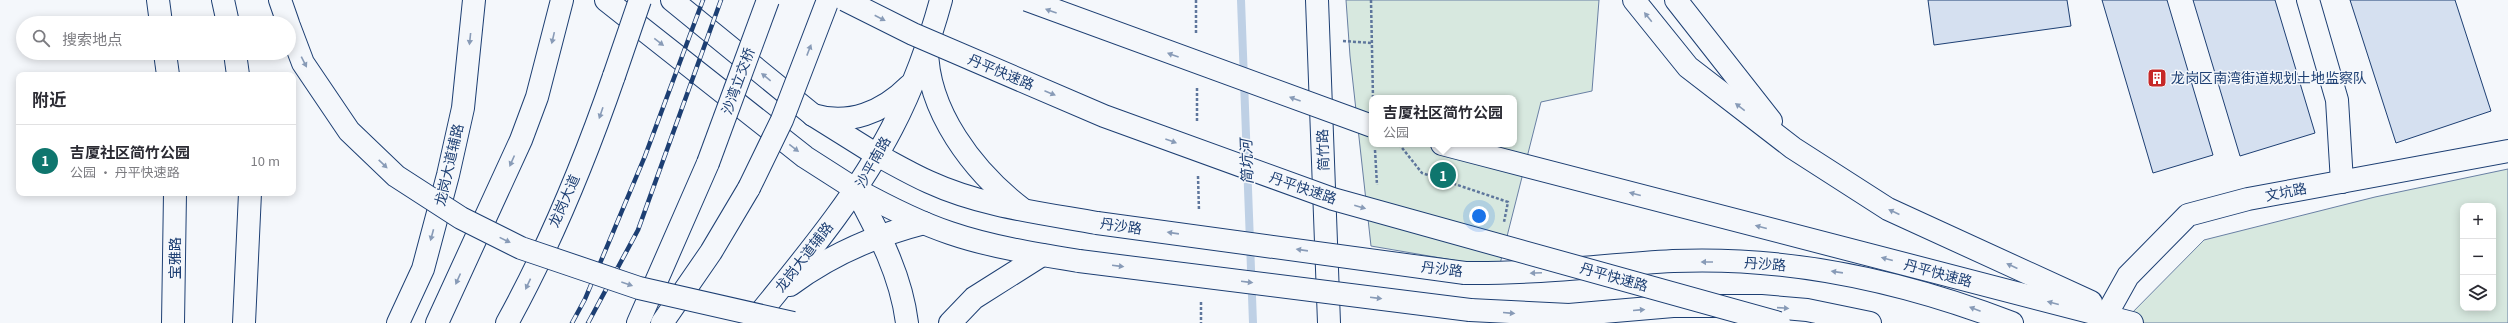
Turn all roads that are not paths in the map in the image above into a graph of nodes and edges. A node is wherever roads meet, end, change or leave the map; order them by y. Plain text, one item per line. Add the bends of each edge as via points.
1 (158, 0) edge
2 (223, 0) edge
3 (280, 0) edge
4 (474, 0) edge
5 (562, 0) edge
6 (606, 0) edge
7 (640, 0) edge
8 (672, 0) edge
9 (768, 0) edge
10 (828, 0) edge
11 (845, 0) edge
12 (941, 0) edge
13 (1027, 0) edge
14 (1317, 0) edge
15 (1634, 0) edge
16 (1676, 0) edge
17 (2308, 0) edge
18 (160, 16) edge
19 (226, 16) edge
20 (286, 16) edge
21 (927, 41) junction
22 (296, 44) edge
23 (166, 60) edge
24 (236, 60) edge
25 (168, 72) edge
26 (238, 72) edge
27 (912, 84) junction
28 (813, 115) junction
29 (1369, 125) edge
30 (1454, 147) edge
31 (1793, 148) junction
32 (2508, 151) edge
33 (878, 155) junction
34 (2342, 182) junction
35 (855, 189) junction
36 (175, 196) edge
37 (250, 196) edge
38 (1023, 210) junction
39 (924, 224) junction
40 (881, 237) junction
41 (1042, 255) junction
42 (771, 299) junction
43 (2109, 310) junction
44 (173, 323) edge
45 (244, 323) edge
46 (398, 323) edge
47 (437, 323) edge
48 (507, 323) edge
49 (638, 323) edge
50 (662, 323) edge
51 (752, 323) edge
52 (793, 323) edge
53 (907, 323) edge
54 (950, 323) edge
55 (1329, 323) edge
56 (1779, 323) edge
57 (1870, 323) edge
58 (2012, 323) edge
59 (2132, 323) edge
60 (2137, 323) edge

1 - 18 main road
2 - 19 main road
3 - 20 main road
4 -> 46 main road, 龙岗大道辅路 via 463,108 448,175 423,269
5 -> 47 main road via 537,97 521,140
6 -> 35 main road via 805,157
7 -> 48 main road, 龙岗大道, bridge via 593,135 527,286
28 -> 8 main road, 丹沙路
9 - 49 main road, 沙湾立交桥, bridge via 708,163
50 -> 10 main road, bridge via 711,252 749,188 782,120
11 -> 56 main road, 丹平快速路, bridge via 913,34 1104,116 1333,199
12 - 21 main road, 沙平南路
29 -> 13 main road, bridge
14 - 55 main road, 简竹路
31 -> 15 main road via 1688,67
16 - 31 main road
17 - 34 main road via 2337,100
21 - 27 main road, 沙平南路
21 - 38 main road via 931,83 951,128 979,167
22 -> 52 main road, bridge via 303,63 349,131 396,176 461,218 521,248 638,288
23 - 25 main road
24 - 26 main road
27 - 28 main road via 889,103 861,116 830,120
27 - 33 main road, 沙平南路
28 - 33 main road, 丹沙路
59 -> 30 main road, 丹平快速路
43 -> 31 main road via 1888,209
32 - 34 main road, 文坑路
33 - 35 main road, 沙平南路
33 - 38 main road, 丹沙路 via 930,182 987,202
34 - 43 main road, 文坑路 via 2248,200 2188,215 2128,276
35 - 39 main road
35 - 40 main road, 沙平南路
35 - 42 main road, 龙岗大道辅路
36 - 44 main road, 宝雅路
37 - 45 main road
58 -> 38 main road, 丹沙路, bridge via 1908,287 1850,274 1786,265 1674,261 1558,272 1465,273
39 - 40 main road
39 - 41 main road via 952,234
40 - 42 main road via 832,259
40 - 53 main road, 沙平南路 via 898,279
41 - 54 main road via 974,298
41 -> 57 main road, bridge via 1470,310 1569,315 1673,306 1761,306 1807,310
42 - 51 main road, 龙岗大道辅路
43 - 60 main road

